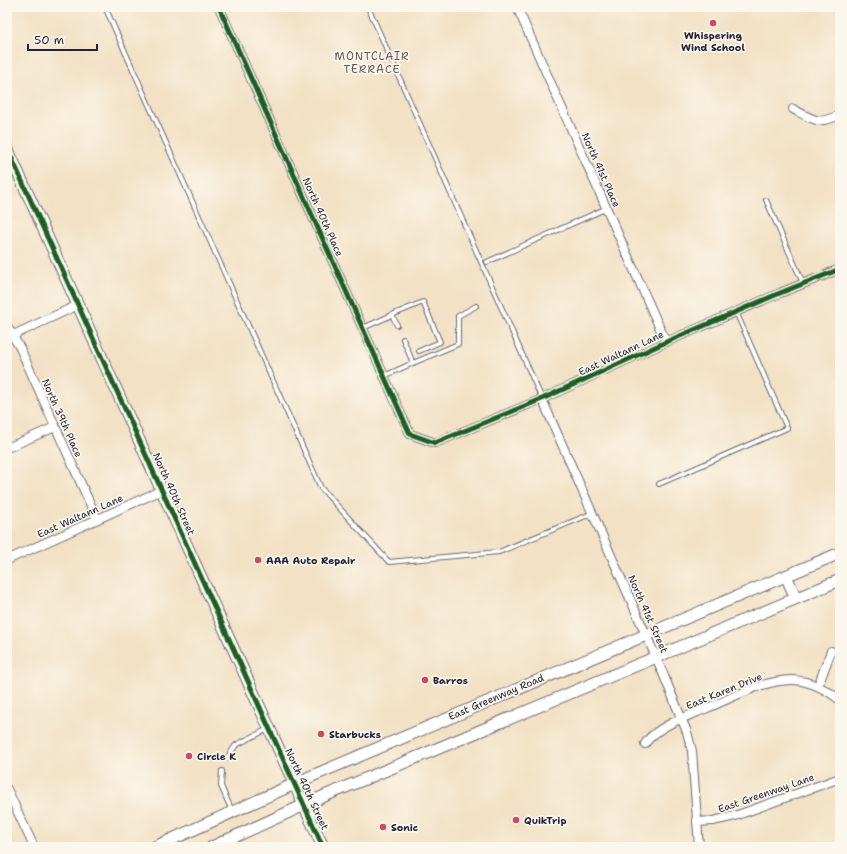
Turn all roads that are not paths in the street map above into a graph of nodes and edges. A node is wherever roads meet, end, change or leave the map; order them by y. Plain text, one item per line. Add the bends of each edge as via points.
1 (105, 7) edge
2 (219, 7) edge
3 (368, 7) edge
4 (517, 7) edge
5 (793, 109) dead end
6 (840, 115) edge
7 (7, 148) edge
8 (766, 200) dead end
9 (607, 208) junction
10 (487, 262) dead end
11 (840, 269) edge
12 (803, 284) junction
13 (78, 305) junction
14 (476, 306) dead end
15 (736, 312) junction
16 (392, 315) junction
17 (397, 325) dead end
18 (7, 326) edge
19 (362, 328) junction
20 (10, 336) edge
21 (404, 339) dead end
22 (666, 342) junction
23 (419, 351) dead end
24 (413, 363) junction
25 (384, 376) junction
26 (542, 399) junction
27 (55, 427) junction
28 (410, 434) joint
29 (7, 448) edge
30 (659, 484) dead end
31 (162, 490) junction
32 (593, 513) junction
33 (98, 519) junction
34 (840, 553) edge
35 (7, 560) edge
36 (786, 576) junction
37 (840, 580) edge
38 (796, 598) junction
39 (646, 634) junction
40 (831, 651) dead end
41 (656, 657) junction
42 (818, 686) junction
43 (840, 700) edge
44 (682, 719) junction
45 (269, 728) junction
46 (645, 744) dead end
47 (227, 758) dead end
48 (222, 771) dead end
49 (840, 778) edge
50 (294, 784) junction
51 (7, 789) edge
52 (304, 805) junction
53 (232, 812) junction
54 (697, 822) junction
55 (34, 847) edge
56 (155, 847) edge
57 (212, 847) edge
58 (323, 847) edge
59 (699, 847) edge

1 - 32 lane via 321,488 389,562 499,552
2 - 19 street, North 40th Place
3 - 26 lane
4 - 9 street, North 41st Place
5 - 6 street via 822,121
7 - 13 main road, North 40th Street
8 - 12 lane
9 - 10 lane
9 - 22 street, North 41st Place
11 - 12 street, East Waltann Lane
12 - 15 street, East Waltann Lane
13 - 20 street
13 - 31 main road, North 40th Street
14 - 24 lane via 458,316 458,344
15 - 22 street, East Waltann Lane
15 - 30 lane via 787,428
16 - 17 lane
16 - 19 lane
16 - 23 lane via 422,302 440,342
18 - 20 street, North 39th Place
19 - 25 street, North 40th Place
20 - 27 street, North 39th Place via 20,348
21 - 24 lane
22 - 26 street, East Waltann Lane
24 - 25 lane
25 - 28 street, North 40th Place
26 - 28 street, East Waltann Lane via 435,443
26 - 32 street, North 41st Street
27 - 29 street
27 - 33 street, North 39th Place
31 - 33 street, East Waltann Lane
31 - 45 main road, North 40th Street
32 - 39 street, North 41st Street
33 - 35 street, East Waltann Lane
34 - 36 main road, East Greenway Road
36 - 38 main road
36 - 39 main road, East Greenway Road
37 - 38 main road
38 - 41 main road
39 - 41 street, North 41st Street
39 - 50 main road, East Greenway Road
40 - 42 street
41 - 44 street, North 41st Street
41 - 52 main road
42 - 43 street
42 - 44 street, East Karen Drive via 792,680 776,682
44 - 46 street, East Karen Drive via 653,735
44 - 54 street, North 41st Street via 692,751
45 - 47 lane via 236,745
45 - 50 main road, North 40th Street
48 - 53 lane via 221,786
49 - 54 street, East Greenway Lane via 735,816
50 - 52 main road, North 40th Street
50 - 53 main road, East Greenway Road
51 - 55 street
52 - 57 main road
52 - 58 main road, North 40th Street
53 - 56 main road, East Greenway Road
54 - 59 street, North 41st Street

